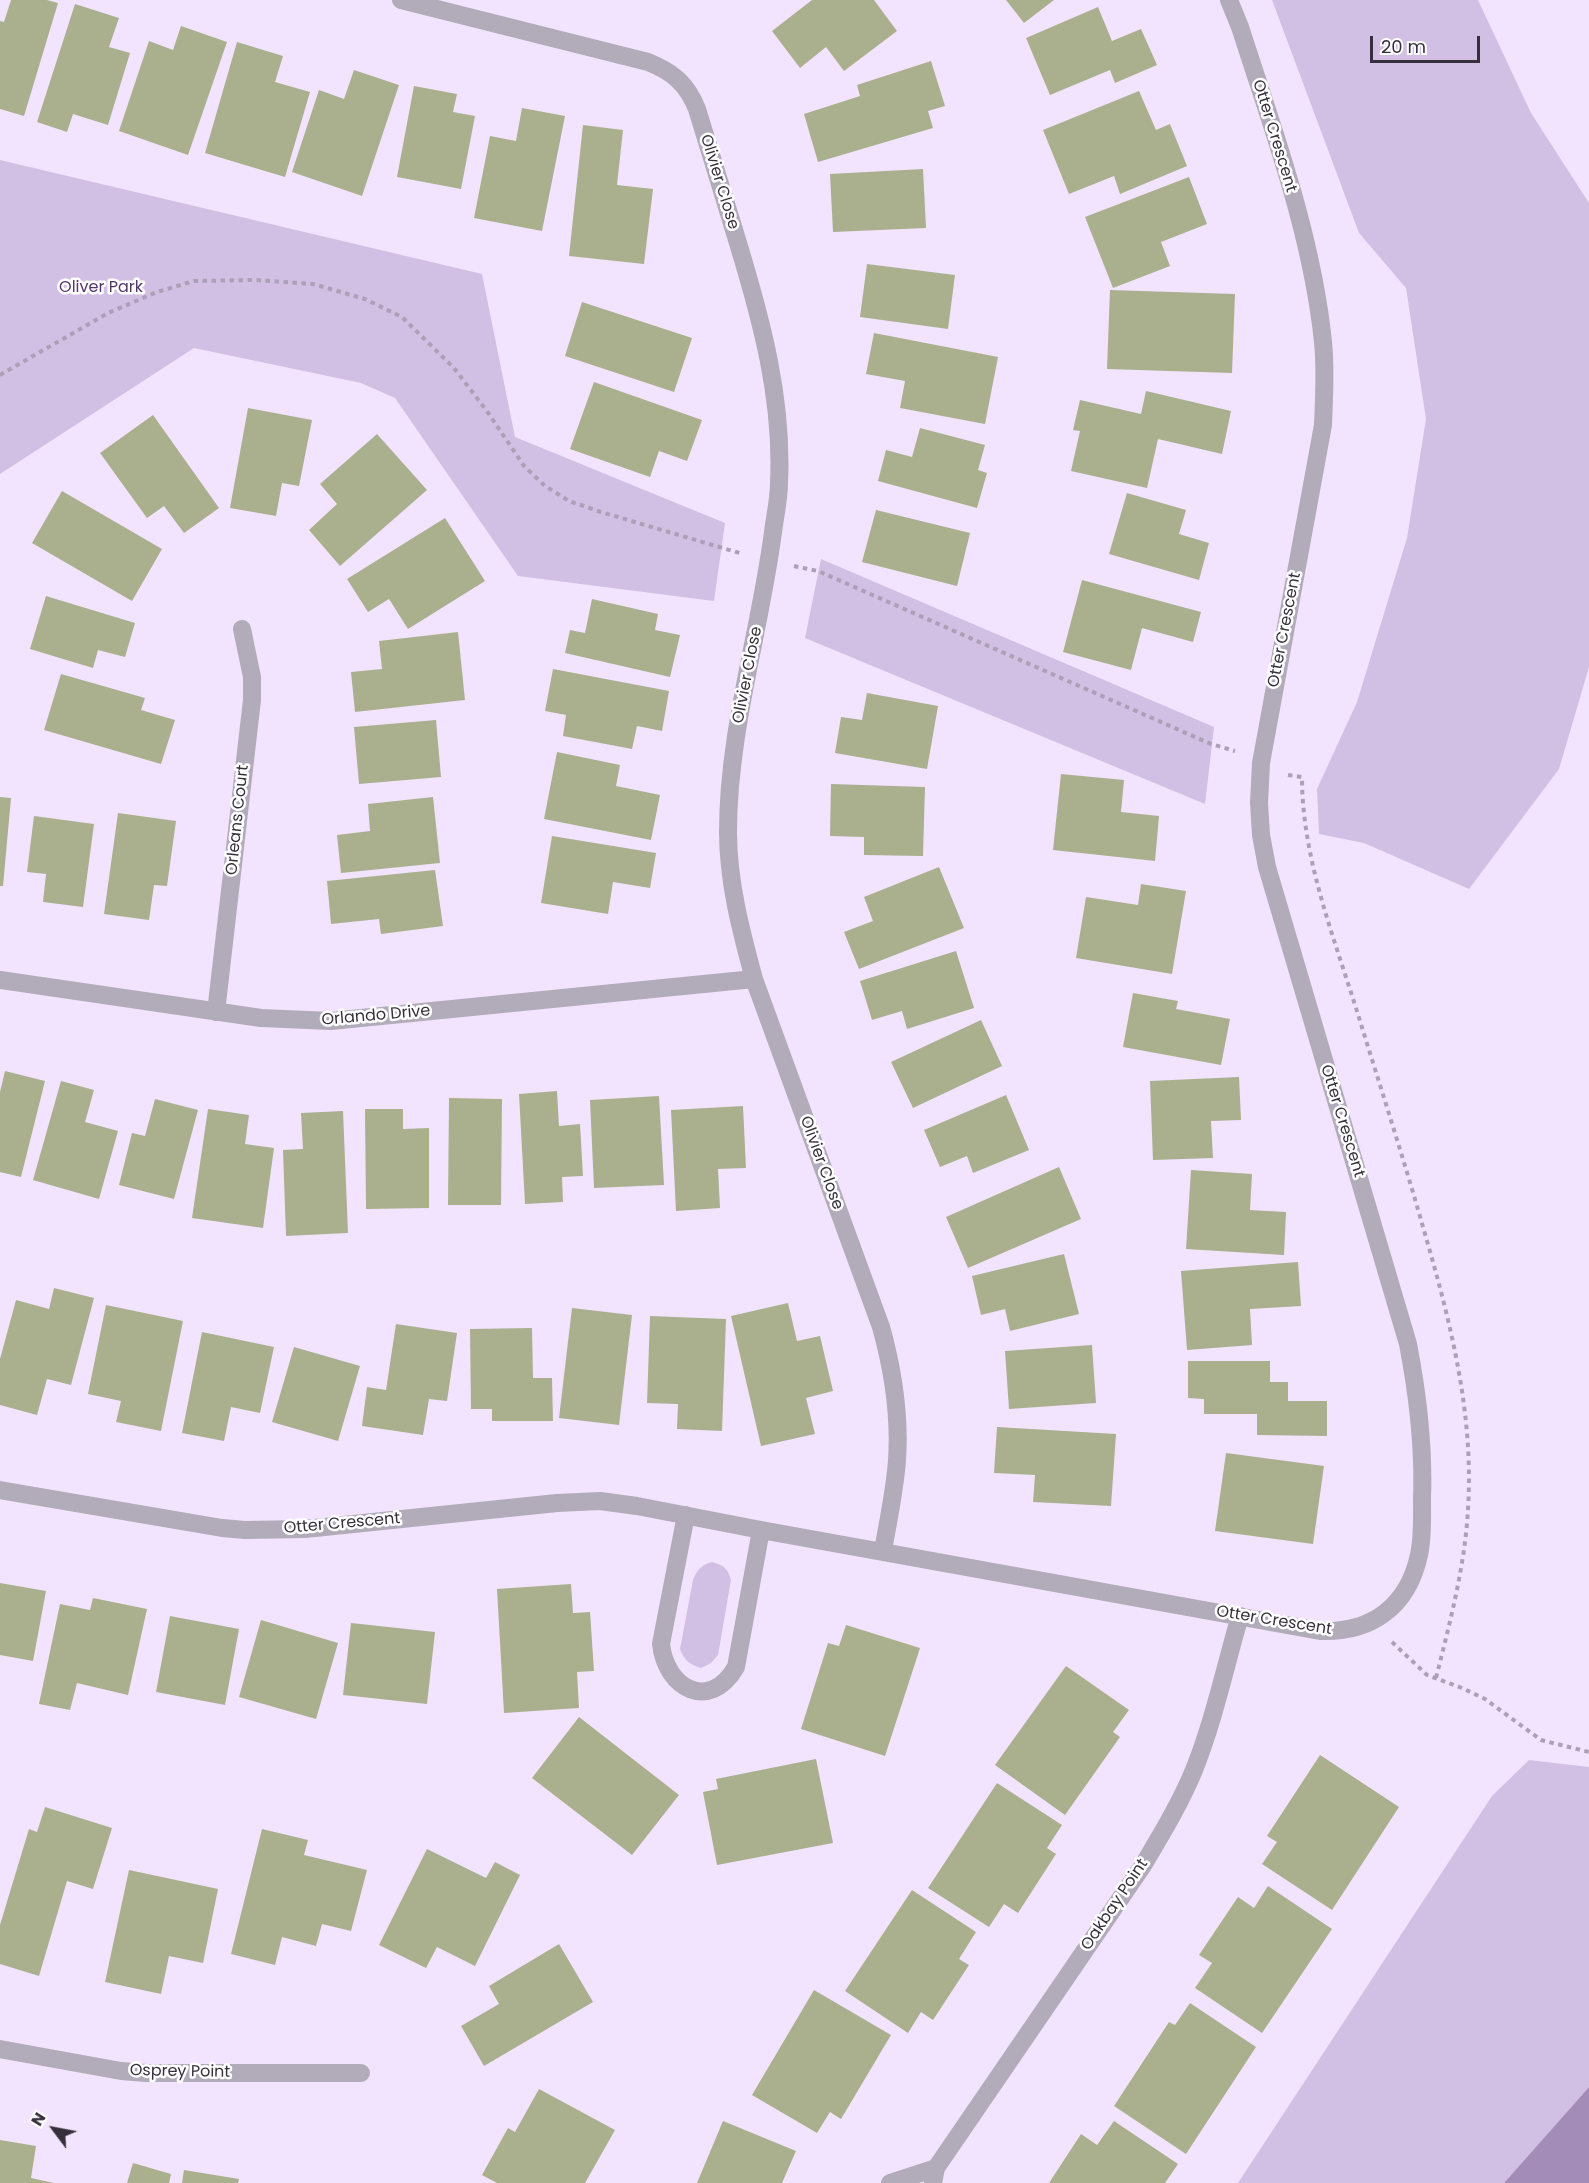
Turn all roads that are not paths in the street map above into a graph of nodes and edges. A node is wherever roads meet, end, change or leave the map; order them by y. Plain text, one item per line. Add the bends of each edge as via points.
1 (401, 0) edge
2 (1229, 0) edge
3 (242, 629) dead end
4 (754, 979) junction
5 (0, 980) edge
6 (216, 1012) junction
7 (0, 1490) edge
8 (686, 1515) junction
9 (761, 1530) junction
10 (883, 1551) junction
11 (1240, 1616) junction
12 (0, 2049) edge
13 (361, 2073) dead end
14 (934, 2176) edge
15 (890, 2183) edge

1 - 4 street, Olivier Close via 648,62 682,81 698,109 762,326 778,408 780,484 737,735 728,833 733,890
2 - 11 street, Otter Crescent via 1298,211 1323,342 1325,383 1316,470 1258,783 1261,835 1270,878 1408,1344 1422,1432 1423,1471 1419,1553 1414,1572 1406,1589 1384,1613 1366,1625 1339,1632
3 - 6 street, Orleans Court via 252,678 252,700
4 - 6 street, Orlando Drive via 331,1021
4 - 10 street, Olivier Close via 889,1355 898,1423 897,1460
5 - 6 street, Orlando Drive
7 - 8 street, Otter Crescent via 245,1530 305,1529 557,1503 628,1505
8 - 9 street, Otter Crescent
8 - 9 street via 661,1644 670,1674 689,1689 701,1692 728,1680 736,1666
9 - 10 street, Otter Crescent
10 - 11 street, Otter Crescent
11 - 14 street, Oakbay Point via 1194,1769 1171,1818
12 - 13 street, Osprey Point via 146,2073
14 - 15 street, Oakbay Point

